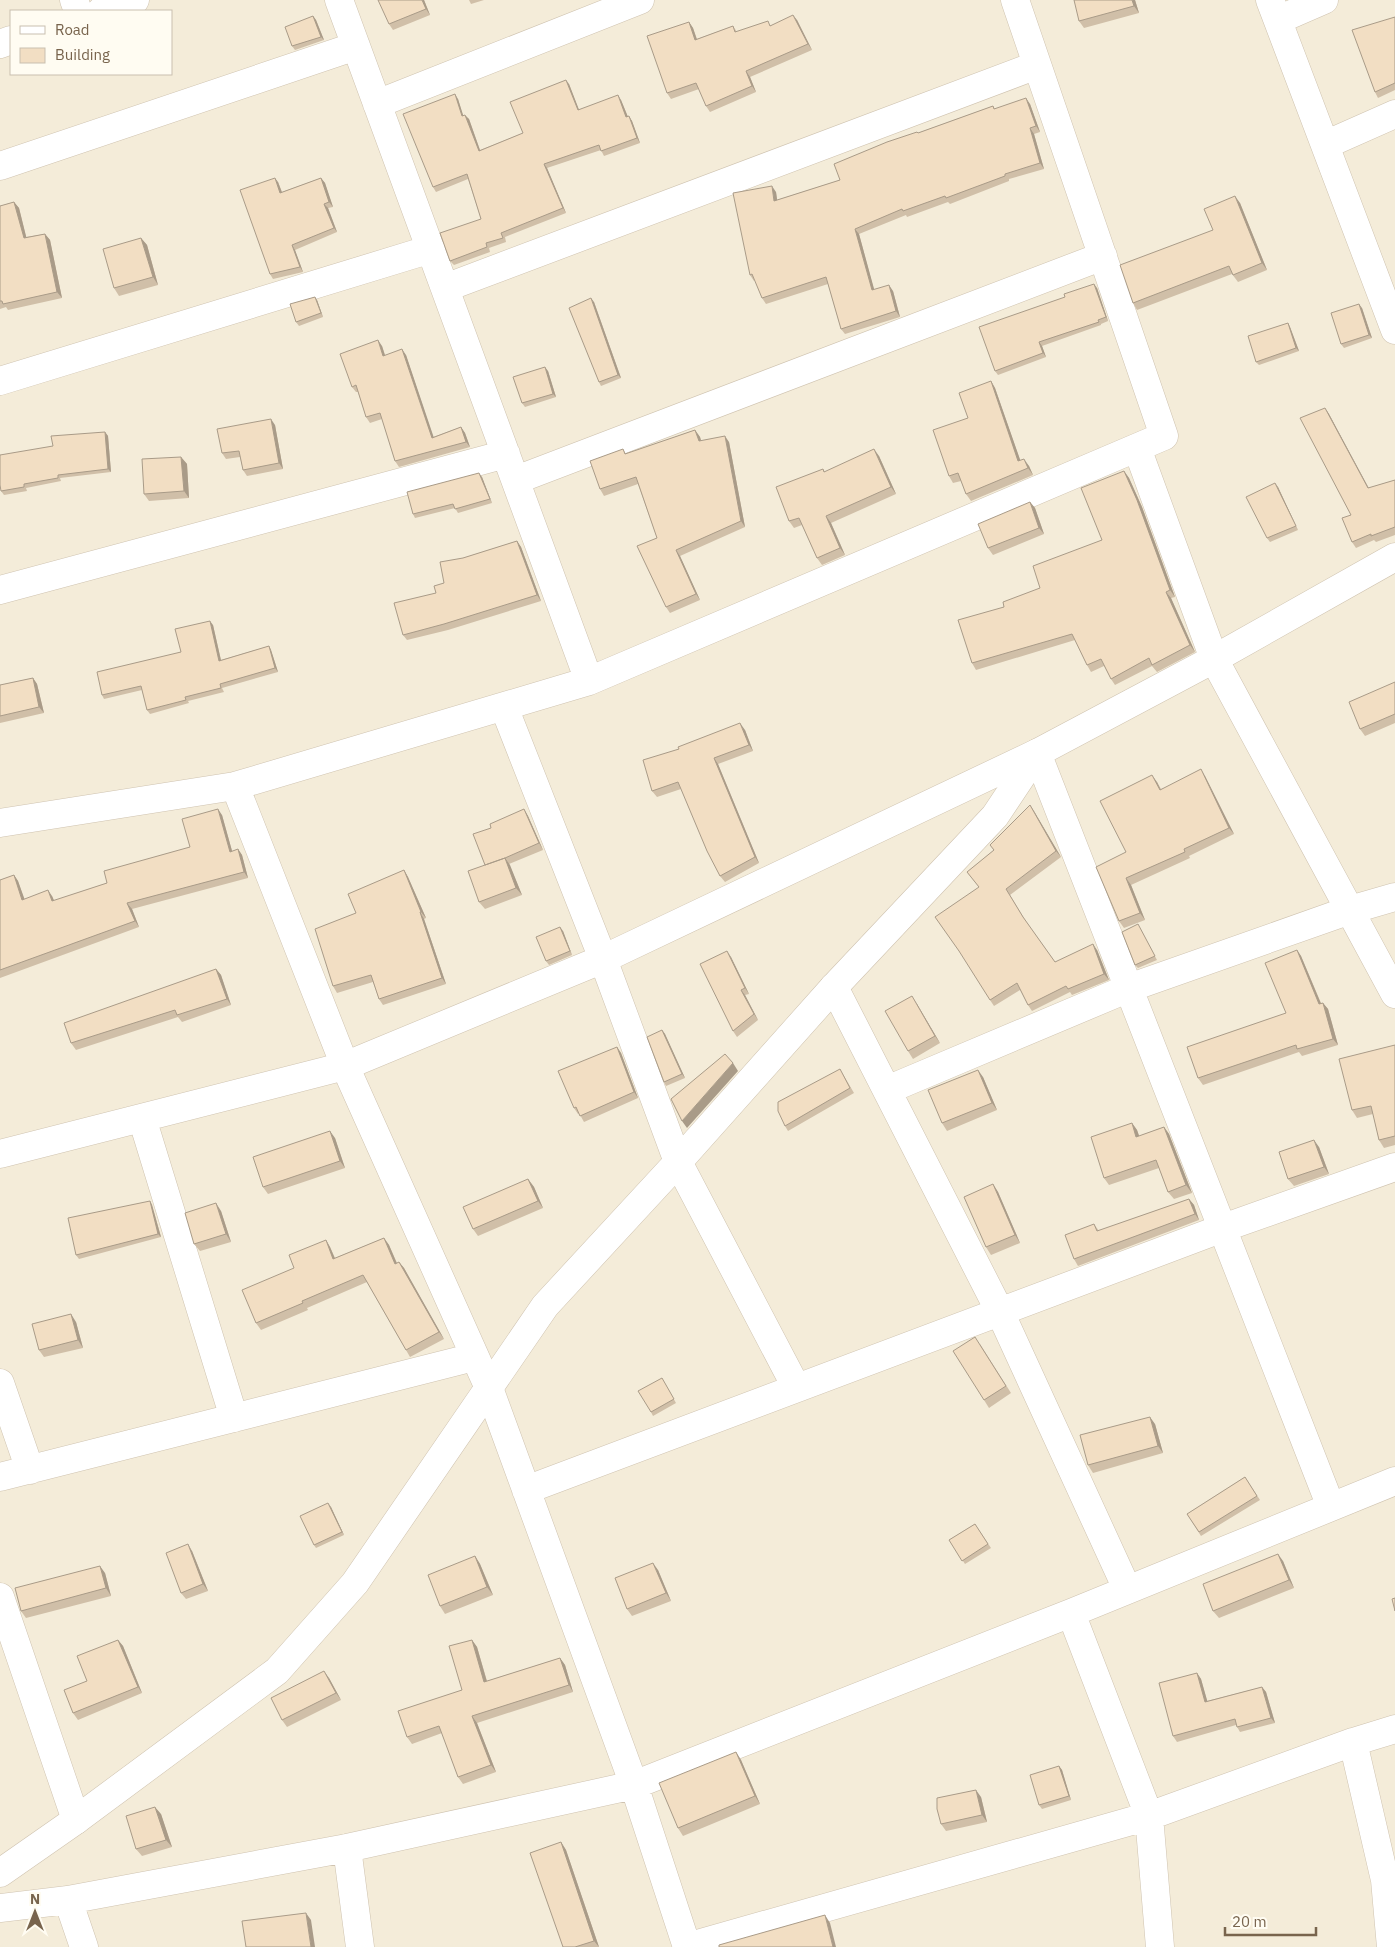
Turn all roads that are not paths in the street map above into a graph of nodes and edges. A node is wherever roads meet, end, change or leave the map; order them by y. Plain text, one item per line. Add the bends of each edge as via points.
1 (135, 0) edge
2 (339, 0) edge
3 (640, 0) edge
4 (1015, 0) edge
5 (1324, 0) edge
6 (103, 10) edge
7 (1274, 10) edge
8 (356, 46) junction
9 (1037, 65) junction
10 (377, 104) junction
11 (1395, 114) edge
12 (1325, 145) junction
13 (0, 166) edge
14 (431, 249) junction
15 (1103, 256) junction
16 (445, 288) junction
17 (1395, 330) edge
18 (0, 381) edge
19 (1137, 448) junction
20 (506, 454) junction
21 (516, 480) junction
22 (1395, 557) edge
23 (0, 590) edge
24 (1214, 659) junction
25 (590, 681) junction
26 (504, 707) junction
27 (1037, 753) junction
28 (236, 786) junction
29 (0, 823) edge
30 (1395, 897) edge
31 (1350, 910) junction
32 (604, 960) junction
33 (834, 988) junction
34 (1129, 988) junction
35 (1395, 994) edge
36 (345, 1066) junction
37 (886, 1090) junction
38 (142, 1118) junction
39 (0, 1154) edge
40 (678, 1162) junction
41 (1395, 1167) edge
42 (1223, 1228) junction
43 (1000, 1312) junction
44 (474, 1357) junction
45 (0, 1383) edge
46 (796, 1387) junction
47 (489, 1388) junction
48 (234, 1418) junction
49 (30, 1470) junction
50 (0, 1477) edge
51 (1395, 1481) edge
52 (526, 1490) junction
53 (1331, 1507) junction
54 (1127, 1589) junction
55 (0, 1597) edge
56 (1071, 1612) junction
57 (1395, 1729) edge
58 (1353, 1742) junction
59 (634, 1785) junction
60 (1149, 1816) junction
61 (76, 1820) junction
62 (347, 1848) junction
63 (0, 1873) edge
64 (68, 1900) junction
65 (0, 1908) edge
66 (84, 1947) edge
67 (360, 1947) edge
68 (687, 1947) edge
69 (1160, 1947) edge
70 (1391, 1947) edge

1 - 6 street
2 - 8 street
3 - 10 street
4 - 9 street
5 - 7 street
7 - 12 street
8 - 10 street
8 - 13 street
9 - 15 street
9 - 16 street
10 - 14 street
11 - 12 street
12 - 17 street
14 - 16 street
14 - 18 street
15 - 19 street via 1164,436
15 - 21 street
16 - 20 street
19 - 24 street
19 - 25 street
20 - 21 street
20 - 23 street
21 - 25 street
22 - 24 street
24 - 27 street
24 - 31 street
25 - 26 street
26 - 28 street
26 - 32 street
27 - 32 street
27 - 33 street via 995,816
27 - 34 street
28 - 29 street
28 - 36 street
30 - 31 street
31 - 34 street
31 - 35 street
32 - 36 street
32 - 40 street
33 - 37 street
33 - 40 street
34 - 37 street
34 - 42 street
36 - 38 street
36 - 44 street
37 - 43 street
38 - 39 street
38 - 48 street
40 - 46 street
40 - 47 street via 545,1306
41 - 42 street
42 - 43 street
42 - 53 street
43 - 46 street
43 - 54 street
44 - 47 street
44 - 48 street
45 - 49 street
46 - 52 street
47 - 52 street
47 - 61 street via 355,1582 277,1672
48 - 49 street
49 - 50 street
51 - 53 street
52 - 59 street
53 - 54 street
54 - 56 street
55 - 61 street
56 - 59 street
56 - 60 street
57 - 58 street
58 - 60 street
58 - 70 street via 1385,1880
59 - 62 street
59 - 68 street
60 - 68 street
60 - 69 street
61 - 63 street
62 - 64 street
62 - 67 street
64 - 65 street
64 - 66 street

